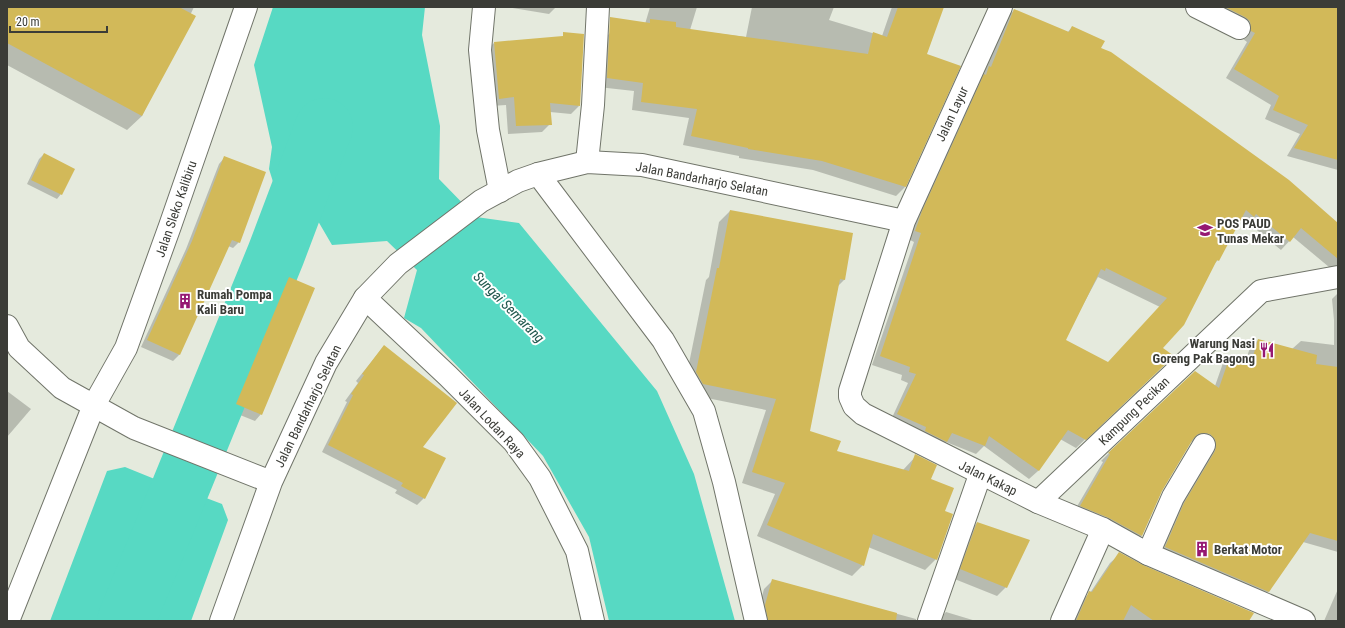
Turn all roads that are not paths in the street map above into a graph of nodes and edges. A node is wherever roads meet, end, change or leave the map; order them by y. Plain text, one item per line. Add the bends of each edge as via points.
1 (246, 7) edge
2 (484, 7) edge
3 (598, 7) edge
4 (1001, 7) edge
5 (1197, 7) edge
6 (1239, 28) dead end
7 (587, 162) junction
8 (538, 174) junction
9 (500, 191) junction
10 (904, 221) junction
11 (1338, 277) edge
12 (365, 298) junction
13 (7, 326) edge
14 (94, 405) junction
15 (1204, 445) dead end
16 (980, 474) junction
17 (271, 482) junction
18 (1038, 502) junction
19 (1103, 529) junction
20 (1148, 554) junction
21 (8, 621) edge
22 (221, 621) edge
23 (593, 621) edge
24 (756, 621) edge
25 (929, 621) edge
26 (1062, 621) edge
27 (1304, 621) edge

1 - 14 street, Jalan Sleko Kalibiru via 126,348
2 - 9 street via 481,58 488,130
3 - 7 street
4 - 10 street, Jalan Layur
5 - 6 street
7 - 8 street, Jalan Bandarharjo Selatan
7 - 10 street, Jalan Bandarharjo Selatan via 642,165
8 - 9 street, Jalan Bandarharjo Selatan
8 - 24 street via 663,340 704,411 724,482
9 - 12 street, Jalan Bandarharjo Selatan via 481,202 398,264
10 - 16 street, Jalan Kakap via 850,391 851,402 863,414
11 - 18 street, Kampung Pecikan via 1261,291
12 - 17 street, Jalan Bandarharjo Selatan via 326,363
12 - 23 street, Jalan Lodan Raya via 514,442 540,478 577,551
13 - 14 street, Jalan Bandarharjo Selatan via 19,348 62,388
14 - 17 street, Jalan Bandarharjo Selatan via 134,428
14 - 21 street, Jalan Sleko Kalibiru
15 - 20 street via 1173,497
16 - 18 street, Jalan Kakap
16 - 25 street
17 - 22 street
18 - 19 street, Jalan Kakap
19 - 20 street, Jalan Kakap
19 - 26 street
20 - 27 street, Jalan Kakap

